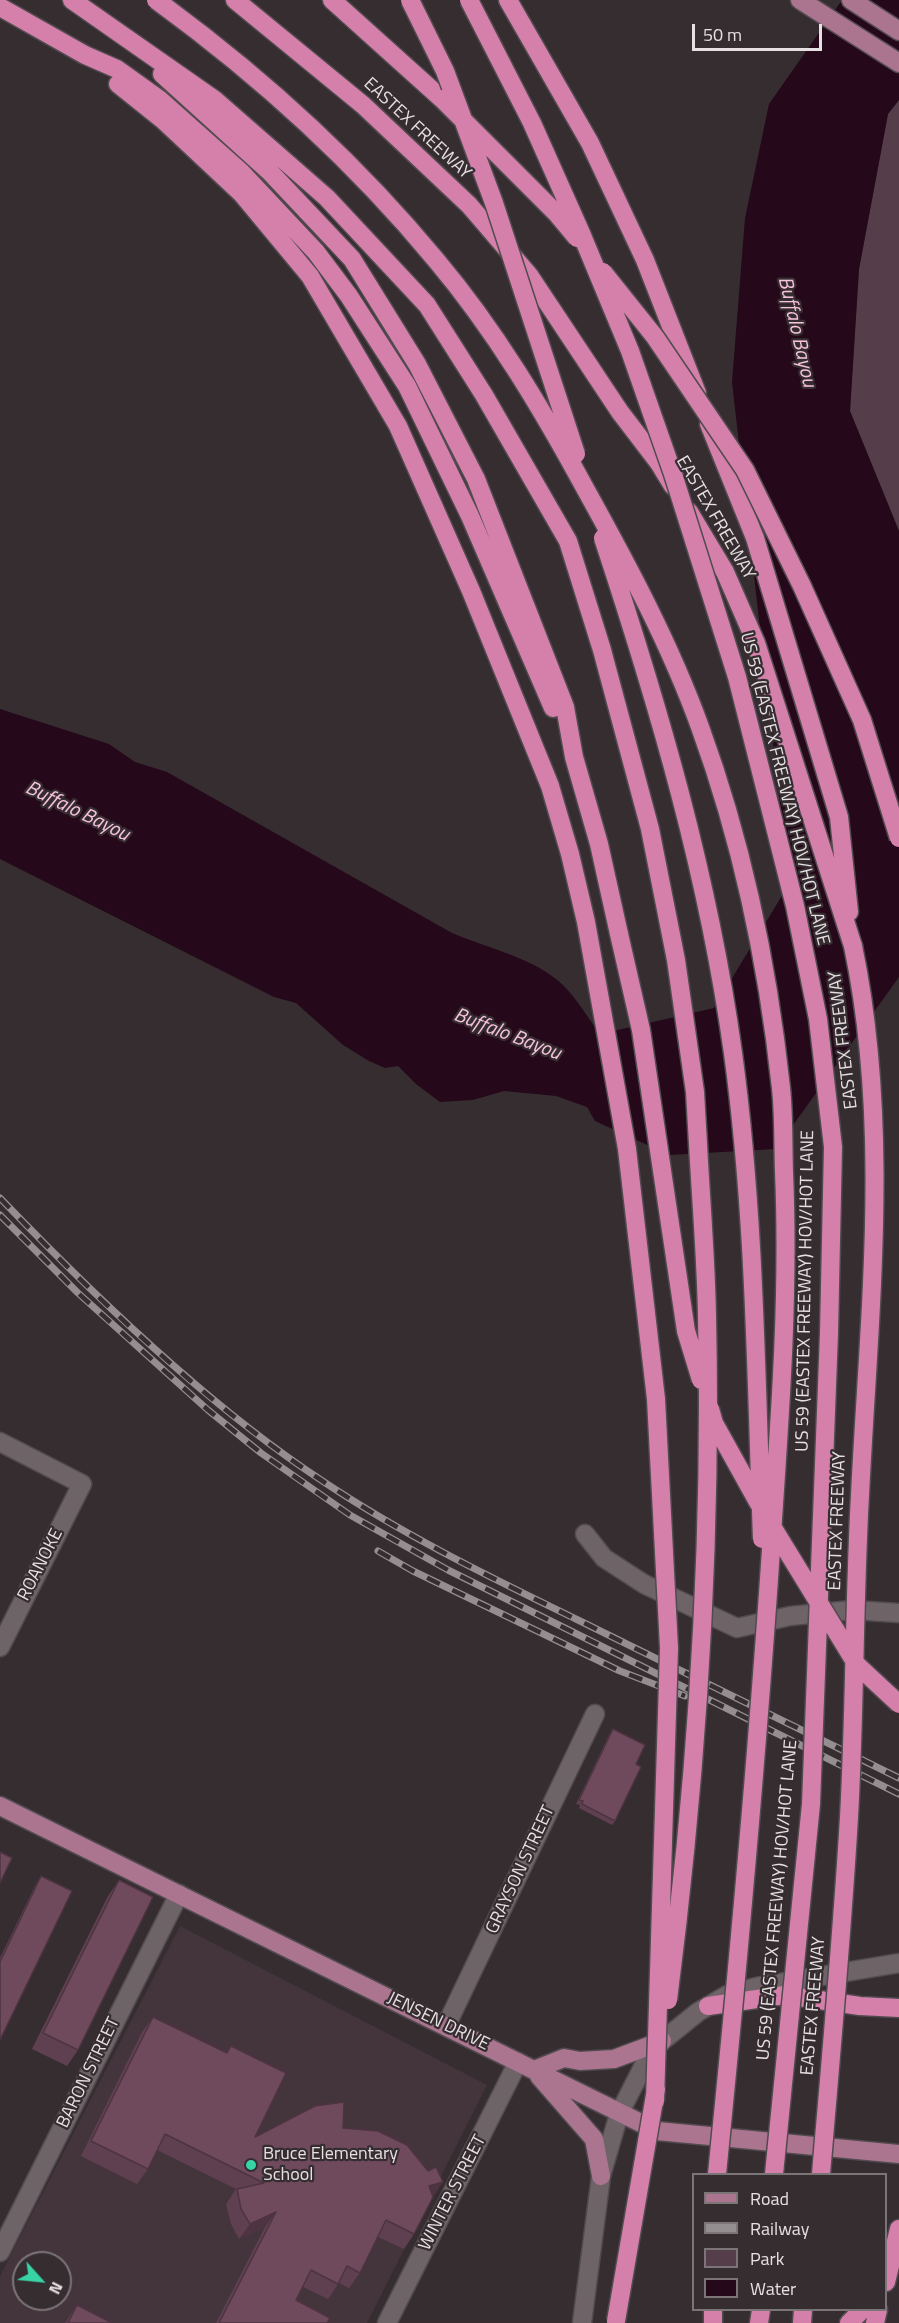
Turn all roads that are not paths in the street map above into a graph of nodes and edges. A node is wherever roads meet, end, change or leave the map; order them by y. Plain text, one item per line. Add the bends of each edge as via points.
1 (72, 0) edge
2 (156, 0) edge
3 (235, 0) edge
4 (326, 0) edge
5 (332, 0) edge
6 (410, 0) edge
7 (469, 0) edge
8 (508, 0) edge
9 (800, 0) edge
10 (851, 0) edge
11 (0, 7) edge
12 (346, 14) junction
13 (100, 19) junction
14 (899, 31) edge
15 (85, 55) junction
16 (899, 63) edge
17 (574, 757) junction
18 (899, 838) edge
19 (853, 946) junction
20 (0, 1443) edge
21 (585, 1534) dead end
22 (899, 1613) edge
23 (765, 1640) junction
24 (0, 1647) edge
25 (899, 1704) edge
26 (595, 1714) dead end
27 (0, 1806) edge
28 (178, 1893) junction
29 (899, 1963) edge
30 (708, 2006) junction
31 (899, 2008) edge
32 (446, 2026) junction
33 (662, 2041) junction
34 (526, 2066) junction
35 (655, 2101) junction
36 (620, 2114) junction
37 (899, 2154) edge
38 (717, 2173) edge
39 (774, 2173) edge
40 (821, 2173) edge
41 (601, 2176) junction
42 (899, 2229) edge
43 (0, 2252) edge
44 (899, 2271) edge
45 (887, 2275) edge
46 (887, 2281) edge
47 (861, 2311) edge
48 (387, 2323) edge
49 (582, 2323) edge
50 (616, 2323) edge
51 (849, 2323) edge

1 - 13 highway
2 - 23 highway, bridge via 207,37 297,113 370,186 451,279 510,359 566,453 639,586 700,726 730,821 760,946 782,1091 787,1232 785,1335
3 - 19 highway, EASTEX FREEWAY, bridge via 363,105 469,205 529,275 620,412 659,463 725,572 756,643
4 - 12 highway
5 - 12 highway
6 - 23 highway, bridge via 445,71 494,203 652,687 682,792 710,918 733,1054 752,1247
7 - 39 highway, US 59 (EASTEX FREEWAY) HOV/HOT LANE, bridge via 532,123 581,233 630,351 673,474 737,677 795,906 818,1018 833,1147 811,1804
8 - 19 highway, bridge via 590,143 645,260 754,538 839,817
9 - 16 main road
10 - 14 main road
11 - 15 highway
12 - 18 highway, bridge via 442,99 557,214 655,337 726,441 745,470 802,586 862,720
13 - 17 highway via 270,172 352,259 417,364 476,479 565,707
13 - 35 highway, bridge via 215,100 327,198 427,304 568,541 603,651 650,828 676,960 695,1092 707,1316 706,1538 687,1838
15 - 17 highway via 117,69 198,131 316,252 349,296 406,386 461,496
15 - 35 highway, bridge via 207,159 242,194 310,276 398,426 480,612 550,786 570,854 627,1149 656,1399 669,1648
17 - 25 highway, bridge via 599,844 641,1030 686,1331 714,1423 792,1563 858,1665
19 - 40 highway, EASTEX FREEWAY, bridge via 864,998 874,1121 871,1306 849,1814
20 - 24 street, ROANOKE via 82,1484
21 - 22 street via 604,1558 644,1584 737,1628 790,1616 852,1610
23 - 38 highway, bridge via 743,1920
26 - 32 street, GRAYSON STREET
27 - 28 main road, JENSEN DRIVE
28 - 32 main road, JENSEN DRIVE
28 - 43 street, BARON STREET
29 - 30 street via 748,1988
30 - 31 highway via 785,1995
30 - 33 street
32 - 34 main road, JENSEN DRIVE
33 - 34 main road via 614,2059 564,2058
33 - 36 street via 646,2061
34 - 36 main road, JENSEN DRIVE
34 - 41 main road via 594,2139
34 - 48 street, WINTER STREET
35 - 50 highway, bridge
36 - 37 main road, JENSEN DRIVE via 674,2135
36 - 41 street
41 - 49 street
42 - 45 highway
44 - 46 highway
47 - 51 highway

